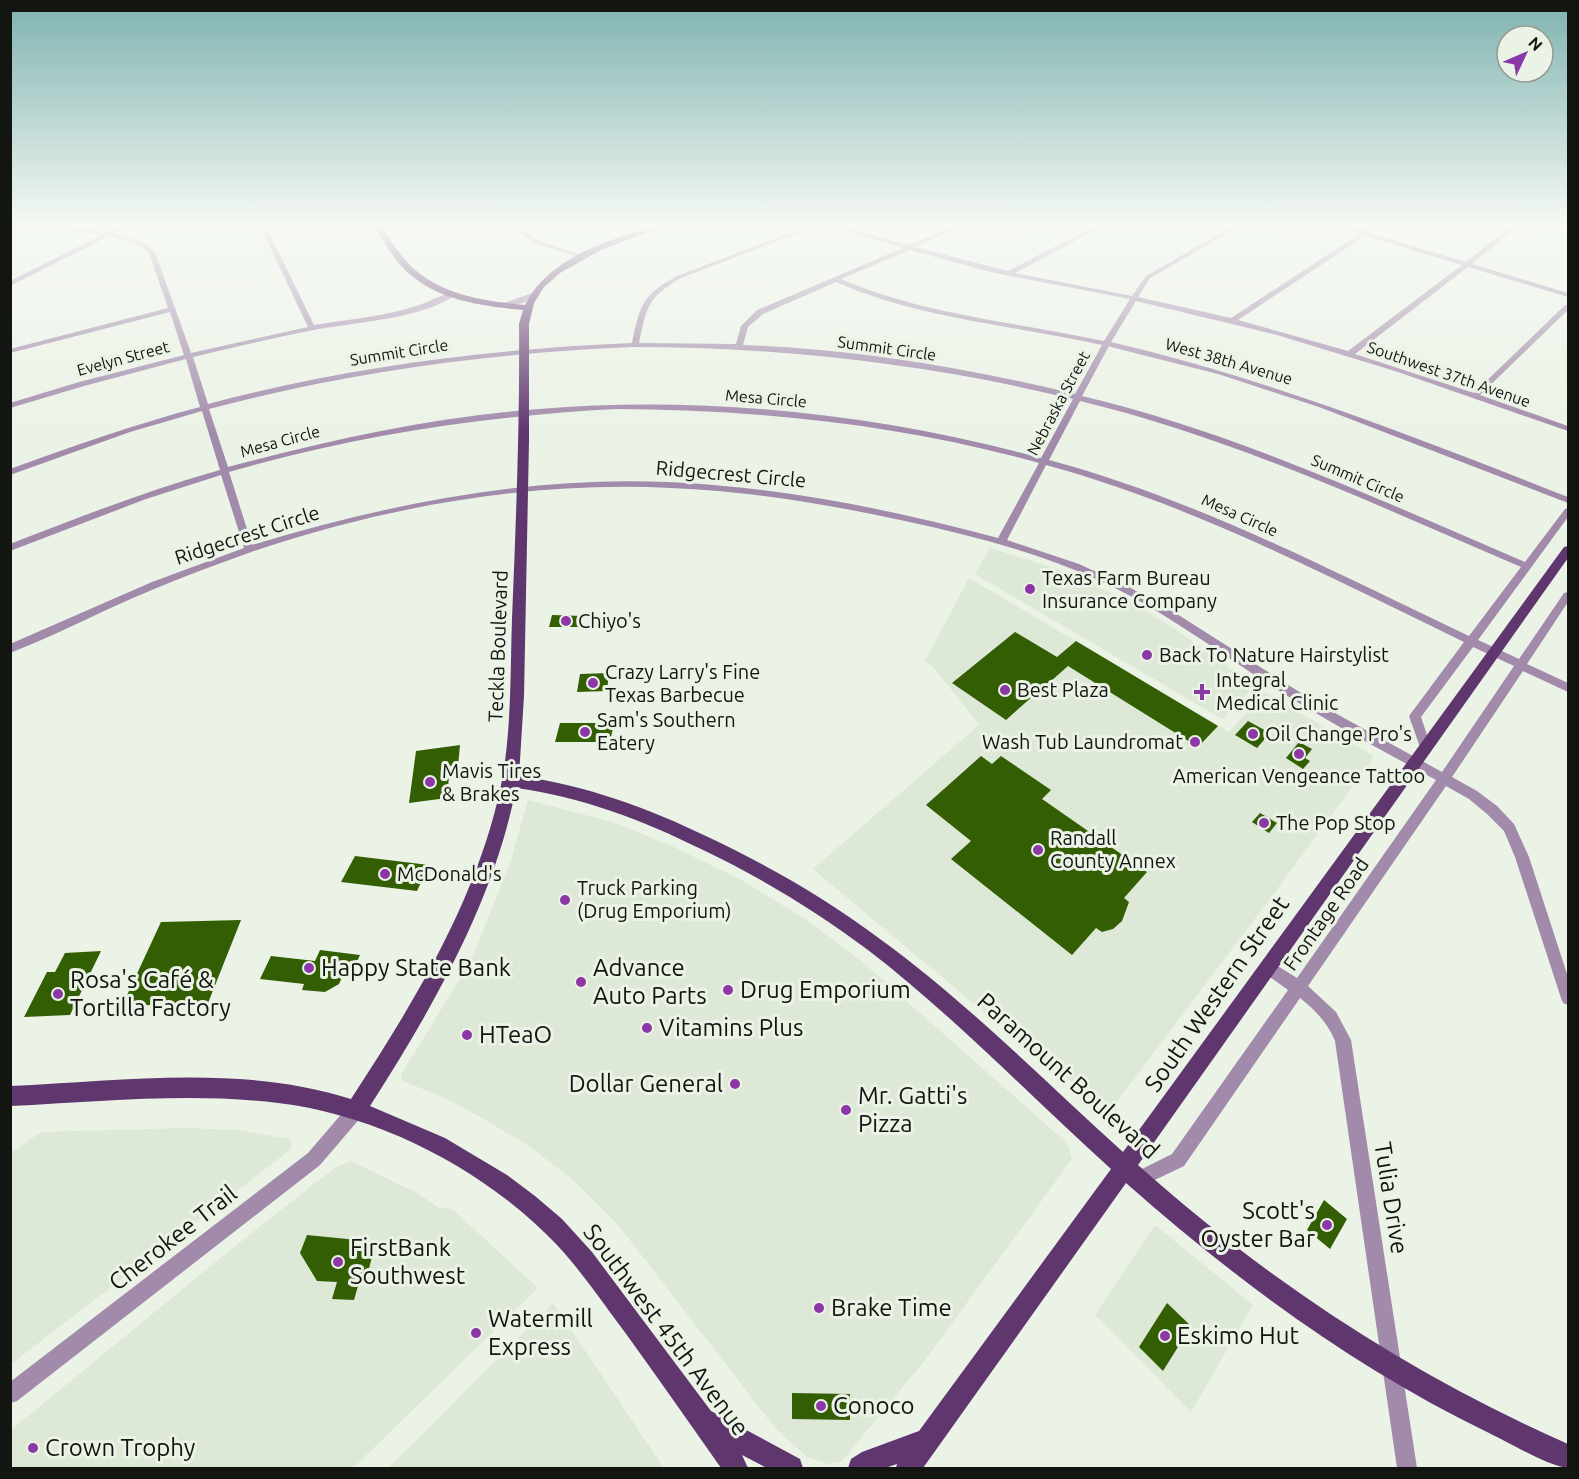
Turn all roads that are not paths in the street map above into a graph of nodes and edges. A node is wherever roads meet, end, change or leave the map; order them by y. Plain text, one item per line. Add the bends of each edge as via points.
1 (167, 295) edge
2 (296, 295) edge
3 (451, 295) edge
4 (458, 295) edge
5 (533, 295) edge
6 (534, 295) edge
7 (652, 295) edge
8 (799, 295) edge
9 (870, 295) edge
10 (1119, 295) edge
11 (1137, 295) edge
12 (1271, 295) edge
13 (1428, 295) edge
14 (1135, 298) junction
15 (502, 305) junction
16 (1569, 307) edge
17 (527, 308) junction
18 (172, 309) junction
19 (1232, 321) junction
20 (312, 328) junction
21 (1106, 344) junction
22 (635, 345) junction
23 (739, 347) junction
24 (10, 351) edge
25 (525, 351) junction
26 (188, 354) junction
27 (1350, 354) junction
28 (1475, 396) junction
29 (1077, 398) junction
30 (10, 406) edge
31 (204, 408) junction
32 (523, 412) junction
33 (1569, 429) edge
34 (1044, 462) junction
35 (225, 471) junction
36 (10, 472) edge
37 (522, 490) junction
38 (1569, 500) edge
39 (1569, 510) edge
40 (1001, 542) junction
41 (10, 548) edge
42 (249, 550) junction
43 (1569, 550) edge
44 (1526, 566) junction
45 (1569, 595) edge
46 (1471, 641) junction
47 (10, 649) edge
48 (1495, 652) junction
49 (1521, 665) junction
50 (1569, 688) edge
51 (1420, 755) junction
52 (1444, 779) junction
53 (510, 781) junction
54 (1268, 967) junction
55 (1297, 989) junction
56 (1569, 998) edge
57 (10, 1096) edge
58 (356, 1110) junction
59 (1133, 1173) junction
60 (1392, 1369) junction
61 (10, 1394) edge
62 (702, 1420) junction
63 (722, 1456) edge
64 (1569, 1457) edge
65 (917, 1458) edge
66 (736, 1468) edge
67 (791, 1468) edge
68 (860, 1468) edge
69 (1407, 1468) edge

1 - 18 street
2 - 20 street
3 - 20 street, Evelyn Street via 412,310
4 - 15 main road
5 - 15 street
6 - 17 main road, Teckla Boulevard
7 - 22 street via 644,303
8 - 23 street via 760,312 745,326
9 - 21 street, West 38th Avenue via 906,306
10 - 14 street, Southwest 37th Avenue
11 - 14 street, Nebraska Street
12 - 19 street
13 - 27 street
14 - 19 street, Southwest 37th Avenue
14 - 21 street, Nebraska Street
15 - 17 main road
16 - 28 street
17 - 25 main road, Teckla Boulevard
18 - 24 street
18 - 26 street
19 - 27 street, Southwest 37th Avenue
20 - 26 street, Evelyn Street
21 - 29 street, Nebraska Street
21 - 38 street, West 38th Avenue via 1216,371 1319,403
22 - 23 street, Summit Circle
22 - 25 street, Summit Circle
23 - 29 street, Summit Circle via 896,363
25 - 31 street, Summit Circle via 355,374
25 - 32 main road, Teckla Boulevard
26 - 30 street, Evelyn Street
26 - 31 street
27 - 28 street, Southwest 37th Avenue
28 - 33 street, Southwest 37th Avenue
29 - 34 street, Nebraska Street
29 - 44 street, Summit Circle via 1162,420 1248,449
31 - 35 street
31 - 36 street, Summit Circle
32 - 34 street, Mesa Circle via 650,406 787,414 889,428
32 - 35 street, Mesa Circle via 367,436
32 - 37 main road, Teckla Boulevard
34 - 40 street, Nebraska Street
34 - 46 street, Mesa Circle via 1110,480 1209,516
35 - 41 street, Mesa Circle
35 - 42 street
37 - 40 street, Ridgecrest Circle via 634,484 749,491 865,509
37 - 42 street, Ridgecrest Circle via 408,508
37 - 53 main road, Teckla Boulevard
39 - 44 street
40 - 51 street, Ridgecrest Circle via 1052,558 1128,591 1168,612 1294,694
42 - 47 street, Ridgecrest Circle via 192,570
43 - 48 main road, South Western Street
44 - 46 street
45 - 49 street, Frontage Road
46 - 48 street, Mesa Circle
46 - 51 street via 1415,716
48 - 49 street, Mesa Circle
48 - 51 main road, South Western Street
49 - 50 street, Mesa Circle
49 - 52 street, Frontage Road
51 - 52 street, Ridgecrest Circle
51 - 54 main road, South Western Street
52 - 55 street, Frontage Road
52 - 56 street, Ridgecrest Circle via 1486,805 1509,828
53 - 58 main road, Teckla Boulevard via 495,842 474,898
53 - 59 main road, Paramount Boulevard via 593,799 661,823 726,853 808,899 894,960
54 - 55 street, Tulia Drive
54 - 59 main road, South Western Street
55 - 59 street, Frontage Road via 1178,1160
55 - 60 street, Tulia Drive via 1324,1009 1338,1025 1342,1040
57 - 58 main road, Southwest 45th Avenue via 166,1087 234,1089 302,1097
58 - 61 street, Cherokee Trail via 314,1159
58 - 62 main road, Southwest 45th Avenue via 430,1142 497,1181 545,1220 593,1273
59 - 60 main road, Paramount Boulevard via 1256,1277
59 - 65 main road, South Western Street
60 - 64 main road, Paramount Boulevard via 1473,1414
60 - 69 street, Tulia Drive
62 - 63 main road, Southwest 45th Avenue
62 - 67 main road
63 - 66 main road, Southwest 45th Avenue
65 - 68 main road via 871,1461

